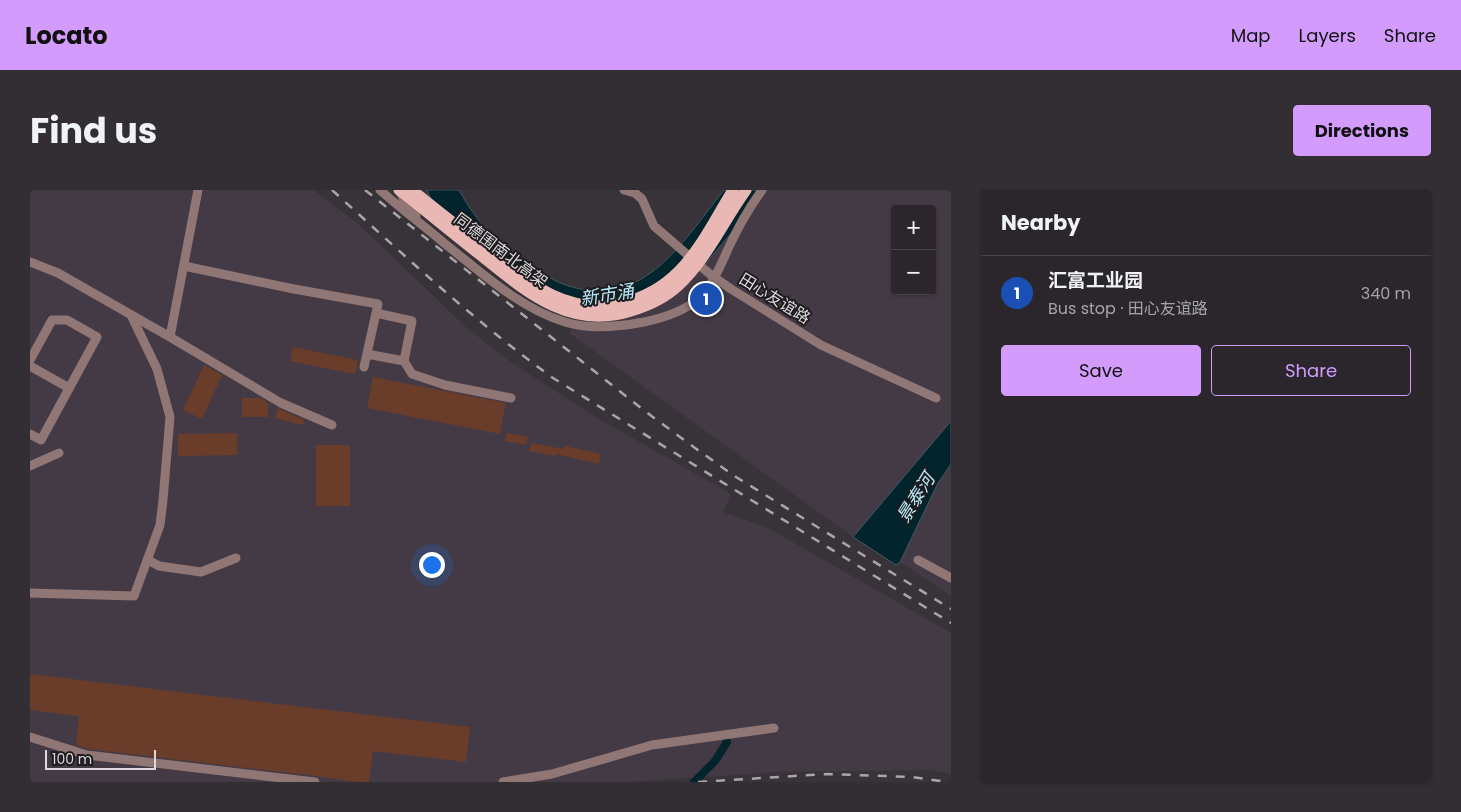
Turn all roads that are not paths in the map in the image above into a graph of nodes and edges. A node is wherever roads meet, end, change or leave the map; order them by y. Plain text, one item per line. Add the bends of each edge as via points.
1 (195, 190) edge
2 (380, 190) edge
3 (399, 190) edge
4 (412, 190) edge
5 (625, 190) edge
6 (734, 190) edge
7 (746, 190) edge
8 (762, 190) edge
9 (436, 236) junction
10 (30, 262) edge
11 (184, 266) junction
12 (713, 277) junction
13 (376, 313) junction
14 (131, 315) junction
15 (170, 337) junction
16 (34, 344) edge
17 (367, 354) junction
18 (30, 360) edge
19 (404, 361) junction
20 (30, 366) edge
21 (364, 367) dead end
22 (69, 388) junction
23 (510, 398) dead end
24 (936, 398) dead end
25 (332, 425) dead end
26 (30, 434) edge
27 (60, 452) dead end
28 (30, 466) edge
29 (236, 558) dead end
30 (148, 560) junction
31 (918, 560) dead end
32 (951, 578) edge
33 (30, 594) edge
34 (774, 728) dead end
35 (30, 736) edge
36 (315, 782) edge
37 (503, 782) edge

1 - 11 street
2 - 9 street
3 - 7 main road, 同德围南北高架, bridge via 537,298 571,313 602,316 646,306 676,288 704,256
3 - 9 street via 408,207
4 - 6 main road, 同德围南北高架, bridge via 540,289 568,302 596,307 636,300 672,278 692,255
5 - 12 street, 田心友谊路, bridge via 642,199 654,226
8 - 12 street
9 - 12 street via 519,300 563,322 584,326 632,324 669,315 698,299
10 - 14 street via 58,273
11 - 13 street via 378,304
11 - 15 street
12 - 24 street, 田心友谊路 via 821,345
13 - 17 street
13 - 19 street via 412,321
14 - 15 street
14 - 30 street via 157,369 170,417 160,525
15 - 25 street via 280,402
16 - 18 street
16 - 22 street via 52,320 67,320 97,337
17 - 19 street
17 - 21 street
19 - 23 street via 412,374 445,385
20 - 22 street
22 - 26 street via 41,440
27 - 28 street
29 - 30 street via 201,572 159,566
30 - 33 street via 134,596
31 - 32 street
34 - 37 street via 652,745 552,774
35 - 36 street via 87,755

